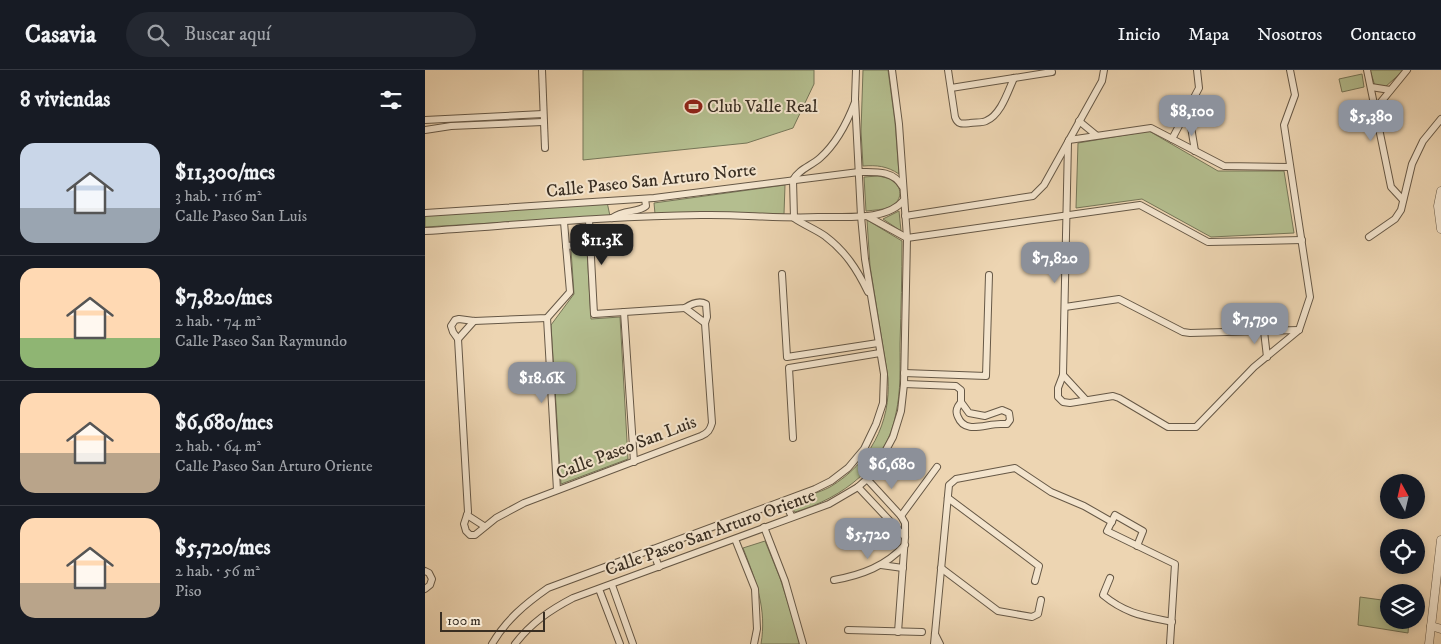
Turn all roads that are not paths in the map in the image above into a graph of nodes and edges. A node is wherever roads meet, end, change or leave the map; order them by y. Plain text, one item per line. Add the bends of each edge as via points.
1 (542, 70) edge
2 (856, 70) edge
3 (891, 70) edge
4 (948, 70) edge
5 (1104, 70) edge
6 (1197, 70) edge
7 (1290, 70) edge
8 (1367, 70) edge
9 (1407, 70) edge
10 (1052, 72) dead end
11 (1013, 78) junction
12 (1371, 87) junction
13 (951, 88) junction
14 (1390, 90) junction
15 (855, 99) junction
16 (1376, 108) junction
17 (1188, 109) junction
18 (543, 114) junction
19 (1441, 119) edge
20 (425, 120) edge
21 (1079, 121) junction
22 (464, 122) junction
23 (543, 122) junction
24 (425, 130) edge
25 (1096, 135) junction
26 (1172, 139) junction
27 (1069, 141) junction
28 (545, 148) dead end
29 (1195, 151) junction
30 (1290, 166) junction
31 (859, 172) junction
32 (793, 180) junction
33 (903, 187) junction
34 (1441, 192) edge
35 (645, 199) junction
36 (904, 200) junction
37 (1403, 200) junction
38 (425, 213) edge
39 (1067, 215) junction
40 (864, 216) junction
41 (905, 216) junction
42 (794, 218) junction
43 (611, 219) junction
44 (589, 220) junction
45 (564, 222) junction
46 (1441, 230) edge
47 (425, 231) edge
48 (1369, 237) dead end
49 (907, 238) junction
50 (1302, 240) junction
51 (591, 244) junction
52 (566, 246) junction
53 (782, 274) dead end
54 (989, 275) dead end
55 (871, 297) junction
56 (1065, 306) junction
57 (685, 308) junction
58 (624, 312) junction
59 (547, 318) junction
60 (474, 321) junction
61 (705, 323) junction
62 (1299, 330) junction
63 (1264, 331) junction
64 (459, 339) junction
65 (879, 343) junction
66 (880, 353) junction
67 (1267, 356) junction
68 (904, 373) junction
69 (1063, 375) junction
70 (904, 384) junction
71 (1086, 400) junction
72 (961, 402) junction
73 (793, 438) dead end
74 (634, 462) junction
75 (937, 466) dead end
76 (867, 479) junction
77 (858, 487) junction
78 (557, 490) junction
79 (948, 498) junction
80 (784, 500) junction
81 (467, 515) junction
82 (901, 516) junction
83 (792, 517) junction
84 (1111, 522) junction
85 (484, 526) junction
86 (764, 527) junction
87 (905, 537) junction
88 (735, 539) junction
89 (1441, 540) edge
90 (905, 544) junction
91 (1137, 546) junction
92 (652, 549) junction
93 (1440, 554) edge
94 (881, 565) junction
95 (659, 567) junction
96 (903, 568) junction
97 (941, 568) junction
98 (425, 571) edge
99 (1110, 578) dead end
100 (834, 580) dead end
101 (1035, 581) dead end
102 (611, 585) junction
103 (425, 589) edge
104 (599, 589) junction
105 (1041, 600) dead end
106 (1437, 604) edge
107 (1172, 622) junction
108 (1431, 626) junction
109 (1441, 629) edge
110 (848, 630) dead end
111 (898, 632) junction
112 (922, 632) dead end
113 (935, 634) junction
114 (492, 644) edge
115 (515, 644) edge
116 (621, 644) edge
117 (633, 644) edge
118 (754, 644) edge
119 (803, 644) edge
120 (933, 644) edge
121 (940, 644) edge
122 (1170, 644) edge
123 (1429, 644) edge

1 - 18 street
2 - 15 street, Calle Paseo San Arturo Oriente
3 - 33 street, Calle Paseo San Arturo Oriente
4 - 13 street
5 - 21 street via 1102,81
6 - 17 street via 1199,88
7 - 30 street via 1295,94 1284,125
8 - 12 street
9 - 14 street
10 - 11 street
11 - 13 street
11 - 13 street via 1005,98 986,121 957,122
12 - 14 street
12 - 16 street
14 - 16 street
15 - 31 street, Calle Paseo San Arturo Oriente
15 - 32 street, Calle Paseo San Arturo Oriente via 834,142
16 - 37 street via 1391,187
17 - 26 street
17 - 29 street
18 - 22 street
18 - 23 street
19 - 37 street via 1423,141 1412,164
20 - 22 street
21 - 25 street
21 - 27 street
22 - 23 street
22 - 24 street
23 - 28 street
25 - 26 street via 1151,128
25 - 27 street
26 - 29 street
27 - 39 street
27 - 41 street via 1044,185 1033,196
29 - 30 street via 1224,166
30 - 50 street
31 - 32 street, Calle Paseo San Arturo Norte
31 - 33 street, Calle Paseo San Arturo Norte via 884,173 899,180
31 - 40 street, Calle Paseo San Arturo Oriente
32 - 35 street, Calle Paseo San Arturo Norte
32 - 42 street
33 - 36 street, Calle Paseo San Arturo Oriente
34 - 46 street via 1438,206
35 - 38 street, Calle Paseo San Arturo Norte
35 - 43 street via 643,209 619,213
36 - 40 street, Calle Paseo San Arturo Norte via 892,211
36 - 41 street, Calle Paseo San Arturo Oriente
37 - 48 street via 1395,219
39 - 49 street
39 - 50 street via 1140,205 1208,242
39 - 56 street
40 - 42 street, Calle Paseo San Arturo Norte
40 - 49 street
40 - 55 street, Calle Paseo San Arturo Oriente via 865,259
41 - 49 street, Calle Paseo San Arturo Oriente
42 - 43 street, Calle Paseo San Arturo Norte via 703,215
42 - 55 street, Calle Paseo San Arturo Oriente via 823,235 844,253
43 - 44 street, Calle Paseo San Arturo Norte
44 - 45 street, Calle Paseo San Arturo Norte
44 - 51 street, Calle Paseo San Luis
45 - 47 street, Calle Paseo San Arturo Norte
45 - 52 street
49 - 68 street, Calle Paseo San Arturo Oriente
50 - 62 street via 1310,297
51 - 52 street
51 - 58 street, Calle Paseo San Luis via 595,314
52 - 59 street via 570,292
53 - 65 street via 787,357
54 - 68 street via 986,376
55 - 65 street, Calle Paseo San Arturo Oriente
56 - 63 street via 1119,299 1186,333
56 - 69 street
57 - 58 street, Calle Paseo San Luis
57 - 61 street
57 - 61 street, Calle Paseo San Luis via 691,303 705,303
58 - 74 street
59 - 60 street, Calle Paseo San Luis
59 - 78 street
60 - 64 street
60 - 64 street, Calle Paseo San Luis via 455,320 451,326
61 - 74 street, Calle Paseo San Luis via 712,423 709,430
62 - 63 street
62 - 67 street
63 - 67 street
64 - 81 street, Calle Paseo San Luis
65 - 66 street, Calle Paseo San Arturo Oriente
66 - 73 street via 789,368
66 - 80 street, Calle Paseo San Arturo Oriente via 884,374 883,403 877,424 864,448 848,468 831,481
67 - 71 street via 1196,427 1168,427 1116,397
68 - 70 street, Calle Paseo San Arturo Oriente
69 - 71 street
69 - 71 street via 1058,397 1070,403
70 - 72 street via 956,386 961,390
70 - 76 street, Calle Paseo San Arturo Oriente via 901,411 893,437
72 - 72 street via 956,412 964,426 1007,424 1010,420 1009,413 1002,410 985,416 973,415
74 - 78 street, Calle Paseo San Luis
75 - 82 street
76 - 77 street, Calle Paseo San Arturo Oriente
76 - 82 street
77 - 83 street, Calle Paseo San Arturo Oriente via 829,504
77 - 87 street
78 - 85 street, Calle Paseo San Luis via 510,510
79 - 84 street via 949,485 956,479 1015,468 1051,492
79 - 97 street
79 - 101 street via 1039,566
80 - 83 street
80 - 92 street, Calle Paseo San Arturo Oriente
81 - 85 street
81 - 85 street, Calle Paseo San Luis via 464,524 470,535 475,535
82 - 87 street via 905,523
83 - 86 street, Calle Paseo San Arturo Oriente
84 - 91 street via 1107,532
84 - 91 street via 1115,515 1143,531
86 - 88 street, Calle Paseo San Arturo Oriente
86 - 119 street via 785,581
87 - 90 street
88 - 95 street, Calle Paseo San Arturo Oriente
88 - 118 street via 755,589 757,629
89 - 93 street
90 - 94 street
90 - 96 street
91 - 107 street via 1175,564
92 - 95 street
92 - 114 street, Calle Paseo San Arturo Oriente via 548,588 507,621
93 - 106 street
94 - 96 street
94 - 100 street
95 - 102 street, Calle Paseo San Arturo Oriente
96 - 111 street
97 - 105 street via 998,611 1032,617 1037,614
97 - 113 street
98 - 103 street via 432,582
99 - 107 street via 1103,595 1115,606
102 - 104 street, Calle Paseo San Arturo Oriente
102 - 117 street
104 - 115 street, Calle Paseo San Arturo Oriente via 552,609
104 - 116 street
106 - 108 street
107 - 122 street
108 - 109 street
108 - 123 street
110 - 111 street
111 - 112 street
113 - 120 street
113 - 121 street

